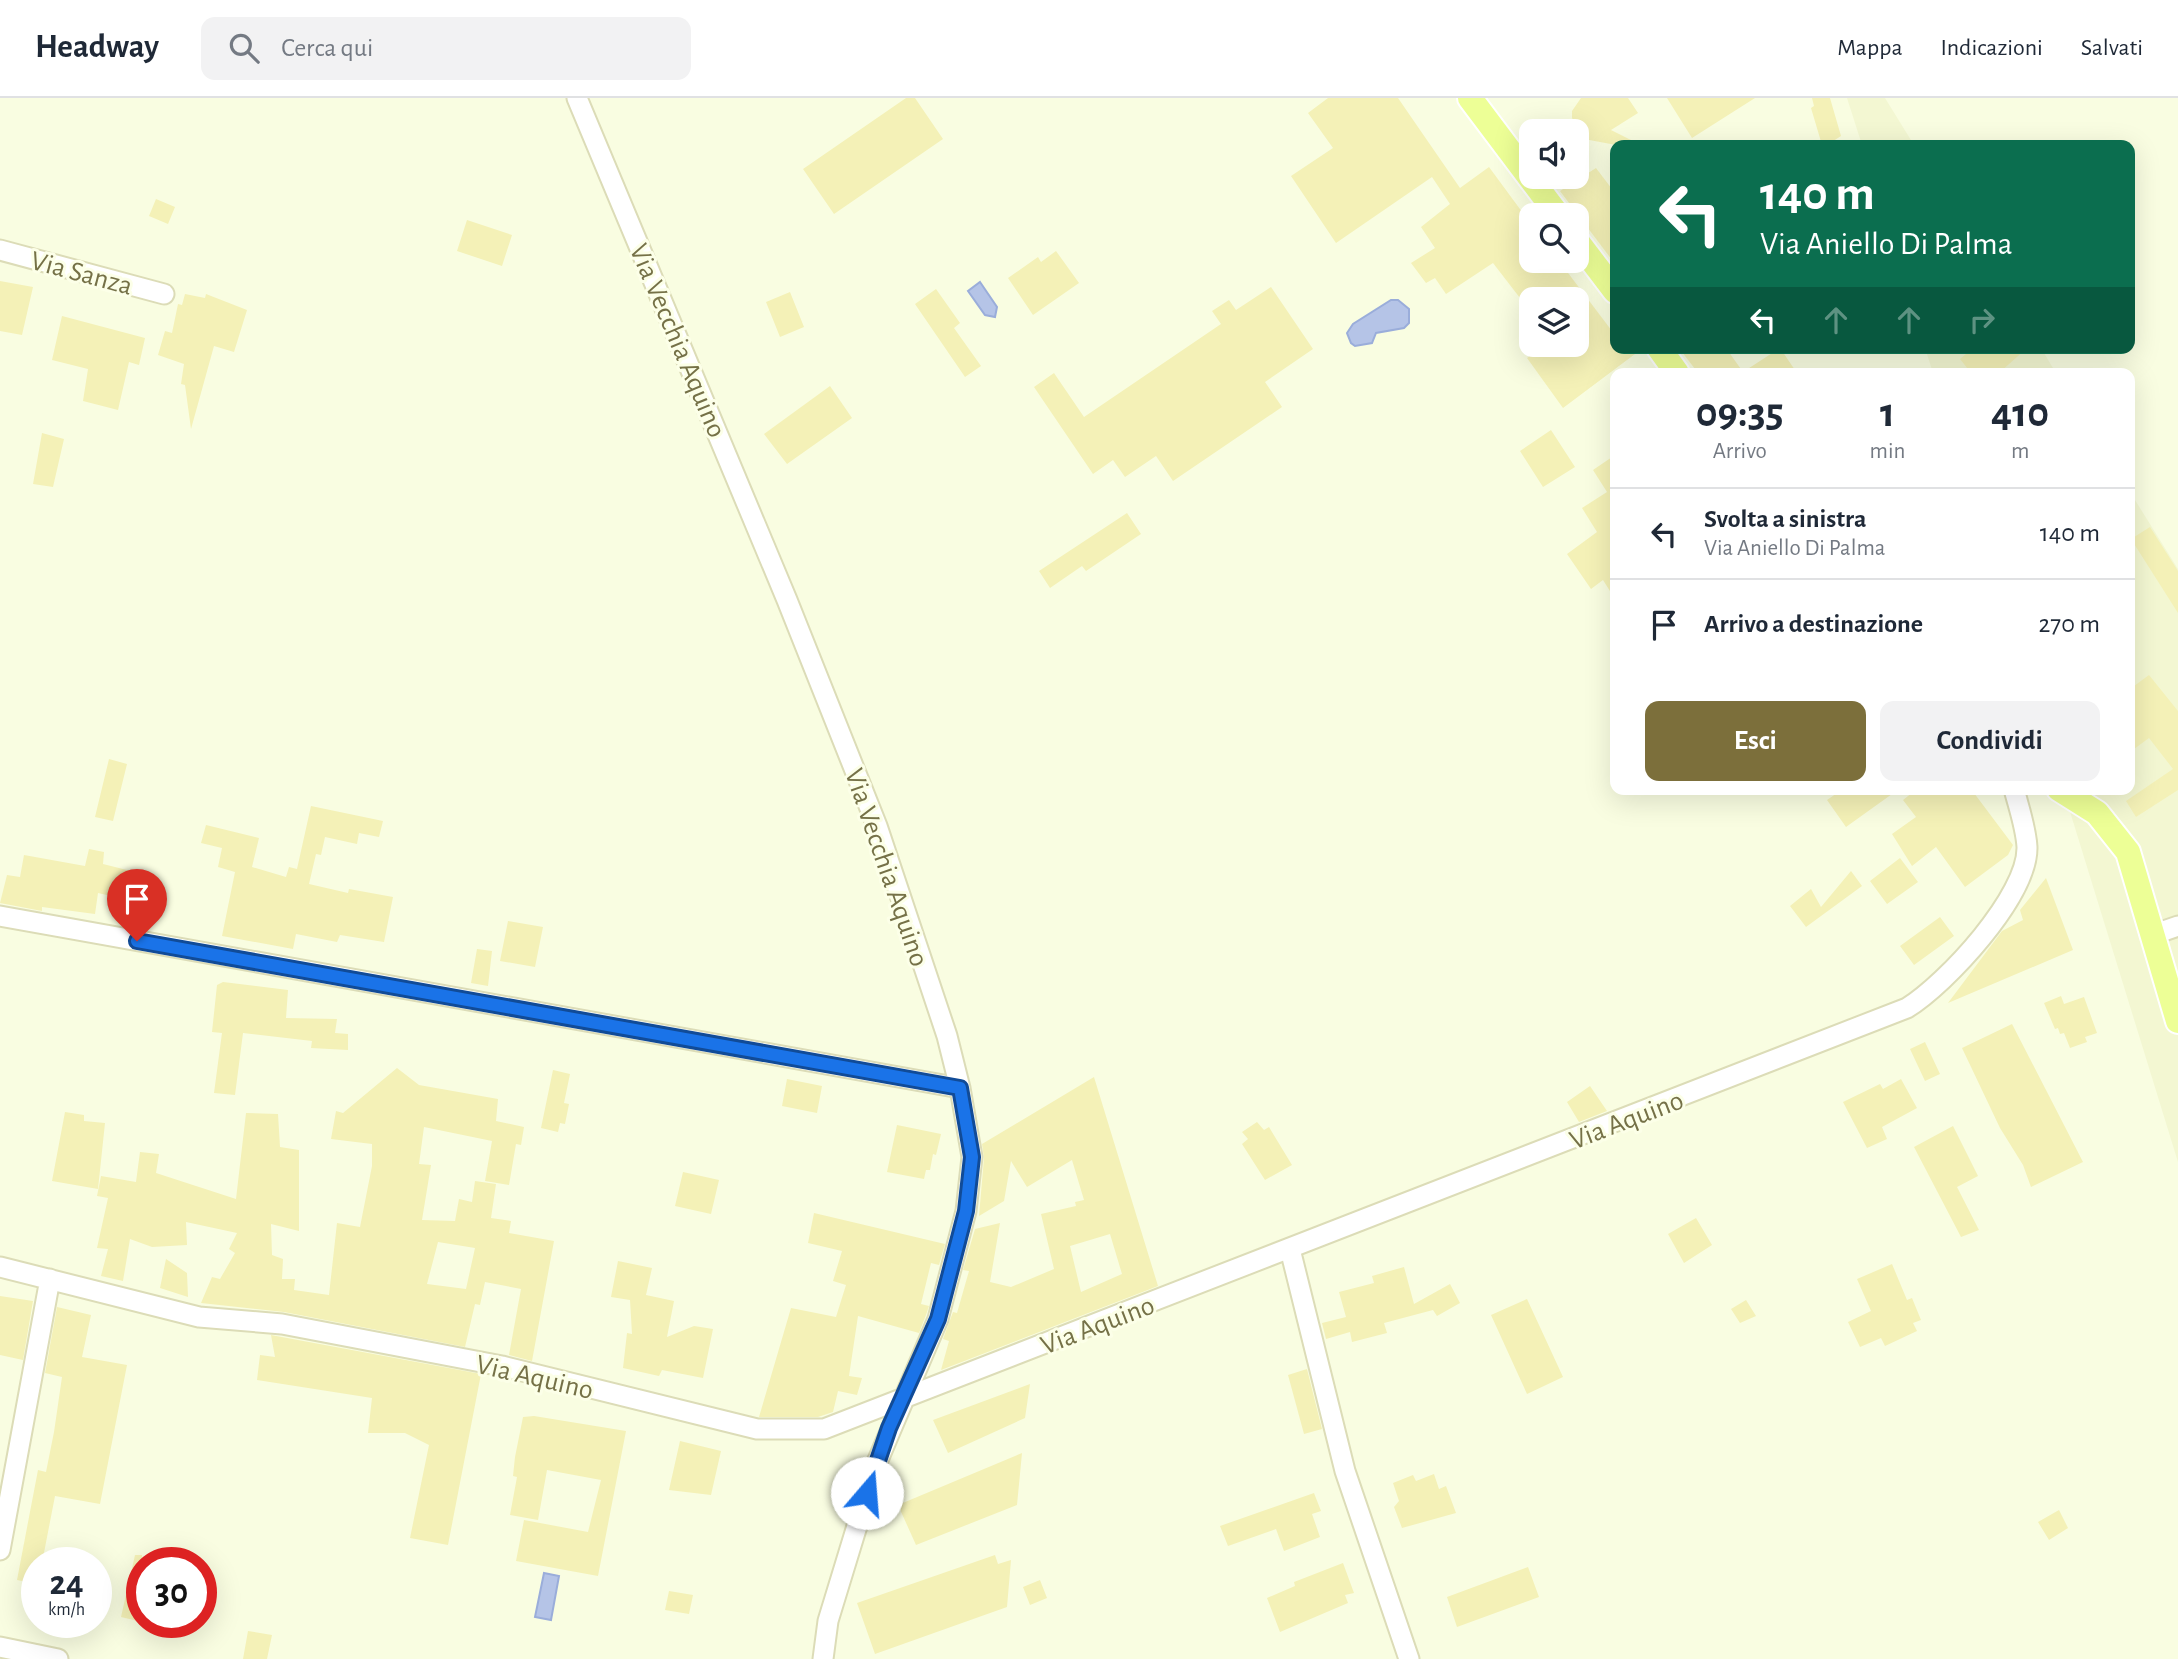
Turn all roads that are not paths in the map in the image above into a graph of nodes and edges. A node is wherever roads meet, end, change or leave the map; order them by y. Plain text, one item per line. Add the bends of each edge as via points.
1 (577, 98) edge
2 (1470, 98) edge
3 (1549, 203) edge
4 (0, 250) edge
5 (1589, 257) edge
6 (1610, 284) edge
7 (164, 294) dead end
8 (2015, 795) edge
9 (2068, 795) edge
10 (0, 916) edge
11 (2178, 926) edge
12 (2152, 935) junction
13 (2178, 1021) edge
14 (960, 1088) junction
15 (1290, 1249) junction
16 (0, 1267) edge
17 (50, 1279) junction
18 (902, 1399) junction
19 (0, 1550) edge
20 (0, 1647) edge
21 (58, 1659) edge
22 (823, 1659) edge
23 (1409, 1659) edge

1 - 14 street, Via Vecchia Aquino via 877,826
2 - 3 main road
4 - 7 street, Via Sanza
5 - 6 main road
8 - 15 street, Via Aquino via 2027,848 2021,877 1966,954 1923,998 1862,1028
9 - 12 main road via 2097,813 2128,852
10 - 14 street
11 - 12 street
12 - 13 main road
14 - 18 street, Via Vecchia Aquino via 972,1157 966,1211 938,1319
15 - 18 street, Via Aquino
15 - 23 street via 1345,1471
16 - 17 street, Via Aquino
17 - 18 street, Via Aquino via 199,1317 282,1324 502,1366 757,1430 824,1429
17 - 19 street
18 - 22 street, Via Vecchia Aquino via 875,1467 828,1621
20 - 21 street

